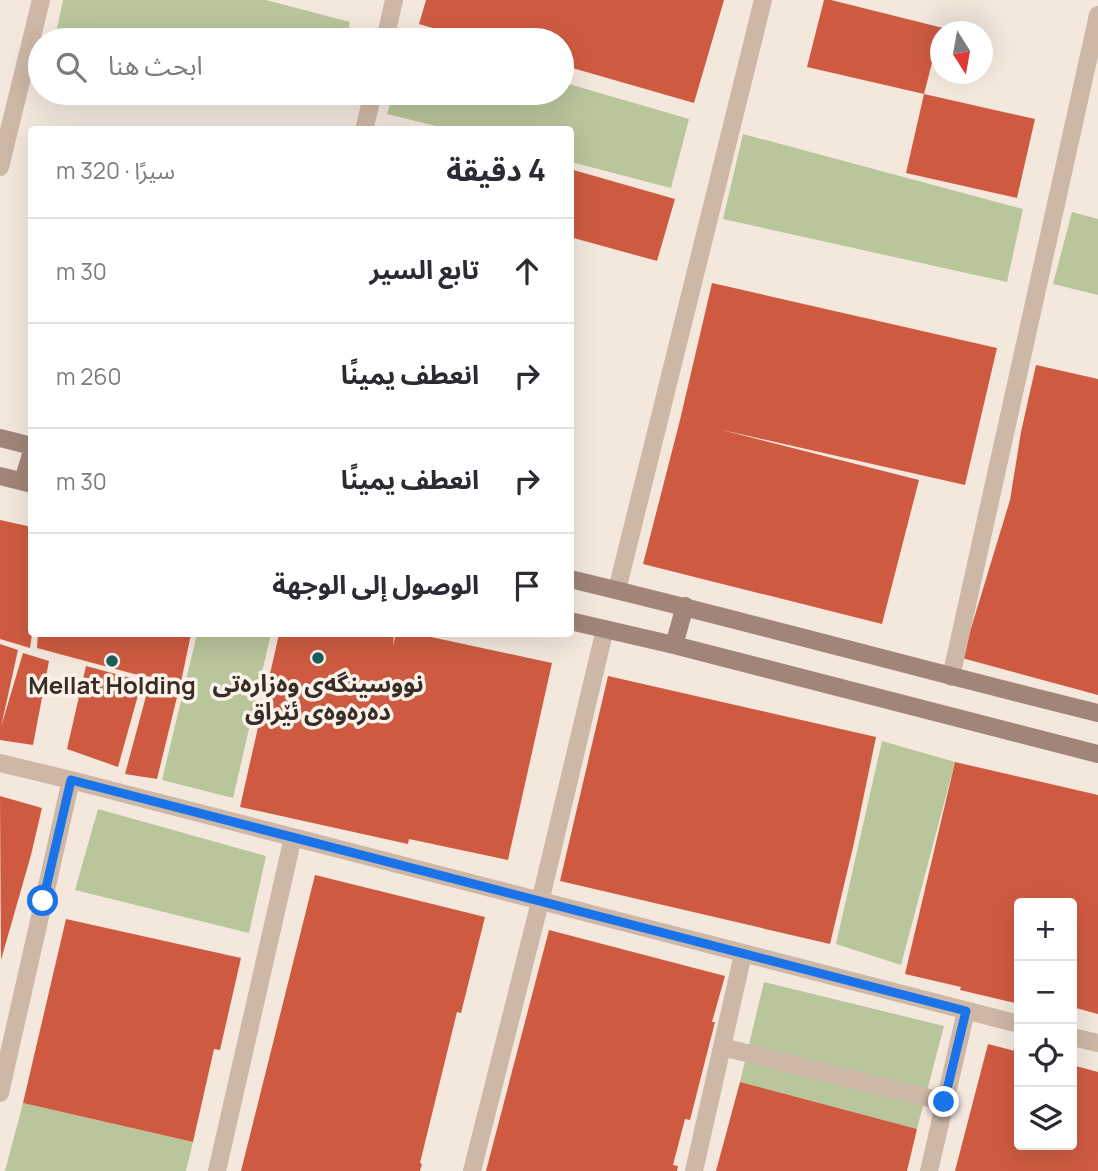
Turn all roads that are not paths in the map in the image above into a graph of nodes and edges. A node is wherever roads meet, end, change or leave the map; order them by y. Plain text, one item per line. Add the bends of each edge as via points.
1 (41, 0) edge
2 (394, 0) edge
3 (763, 0) edge
4 (1098, 15) edge
5 (34, 28) edge
6 (388, 28) edge
7 (28, 53) edge
8 (370, 105) edge
9 (365, 126) edge
10 (0, 167) edge
11 (0, 438) edge
12 (28, 447) edge
13 (0, 476) edge
14 (27, 483) edge
15 (574, 580) edge
16 (617, 590) junction
17 (685, 606) junction
18 (574, 622) edge
19 (605, 629) junction
20 (674, 645) junction
21 (951, 677) junction
22 (1098, 713) edge
23 (1098, 754) edge
24 (0, 764) edge
25 (71, 780) junction
26 (293, 837) junction
27 (540, 902) junction
28 (743, 954) junction
29 (966, 1011) junction
30 (1014, 1023) edge
31 (1077, 1038) edge
32 (1098, 1043) edge
33 (722, 1047) junction
34 (0, 1093) edge
35 (944, 1102) junction
36 (217, 1171) edge
37 (472, 1171) edge
38 (694, 1171) edge
39 (929, 1171) edge

1 - 5 street
2 - 6 street
3 - 16 street
4 - 21 street
7 - 10 street
8 - 9 street
11 - 12 street
13 - 14 street
15 - 16 street
16 - 17 street
17 - 20 street
17 - 21 street
18 - 19 street
19 - 20 street
19 - 27 street
20 - 23 street
21 - 22 street
24 - 25 street
25 - 26 street
25 - 34 street
26 - 27 street
26 - 36 street
27 - 28 street
27 - 37 street
28 - 29 street
28 - 33 street
29 - 30 street
29 - 35 street
31 - 32 street
33 - 35 street
33 - 38 street
35 - 39 street

